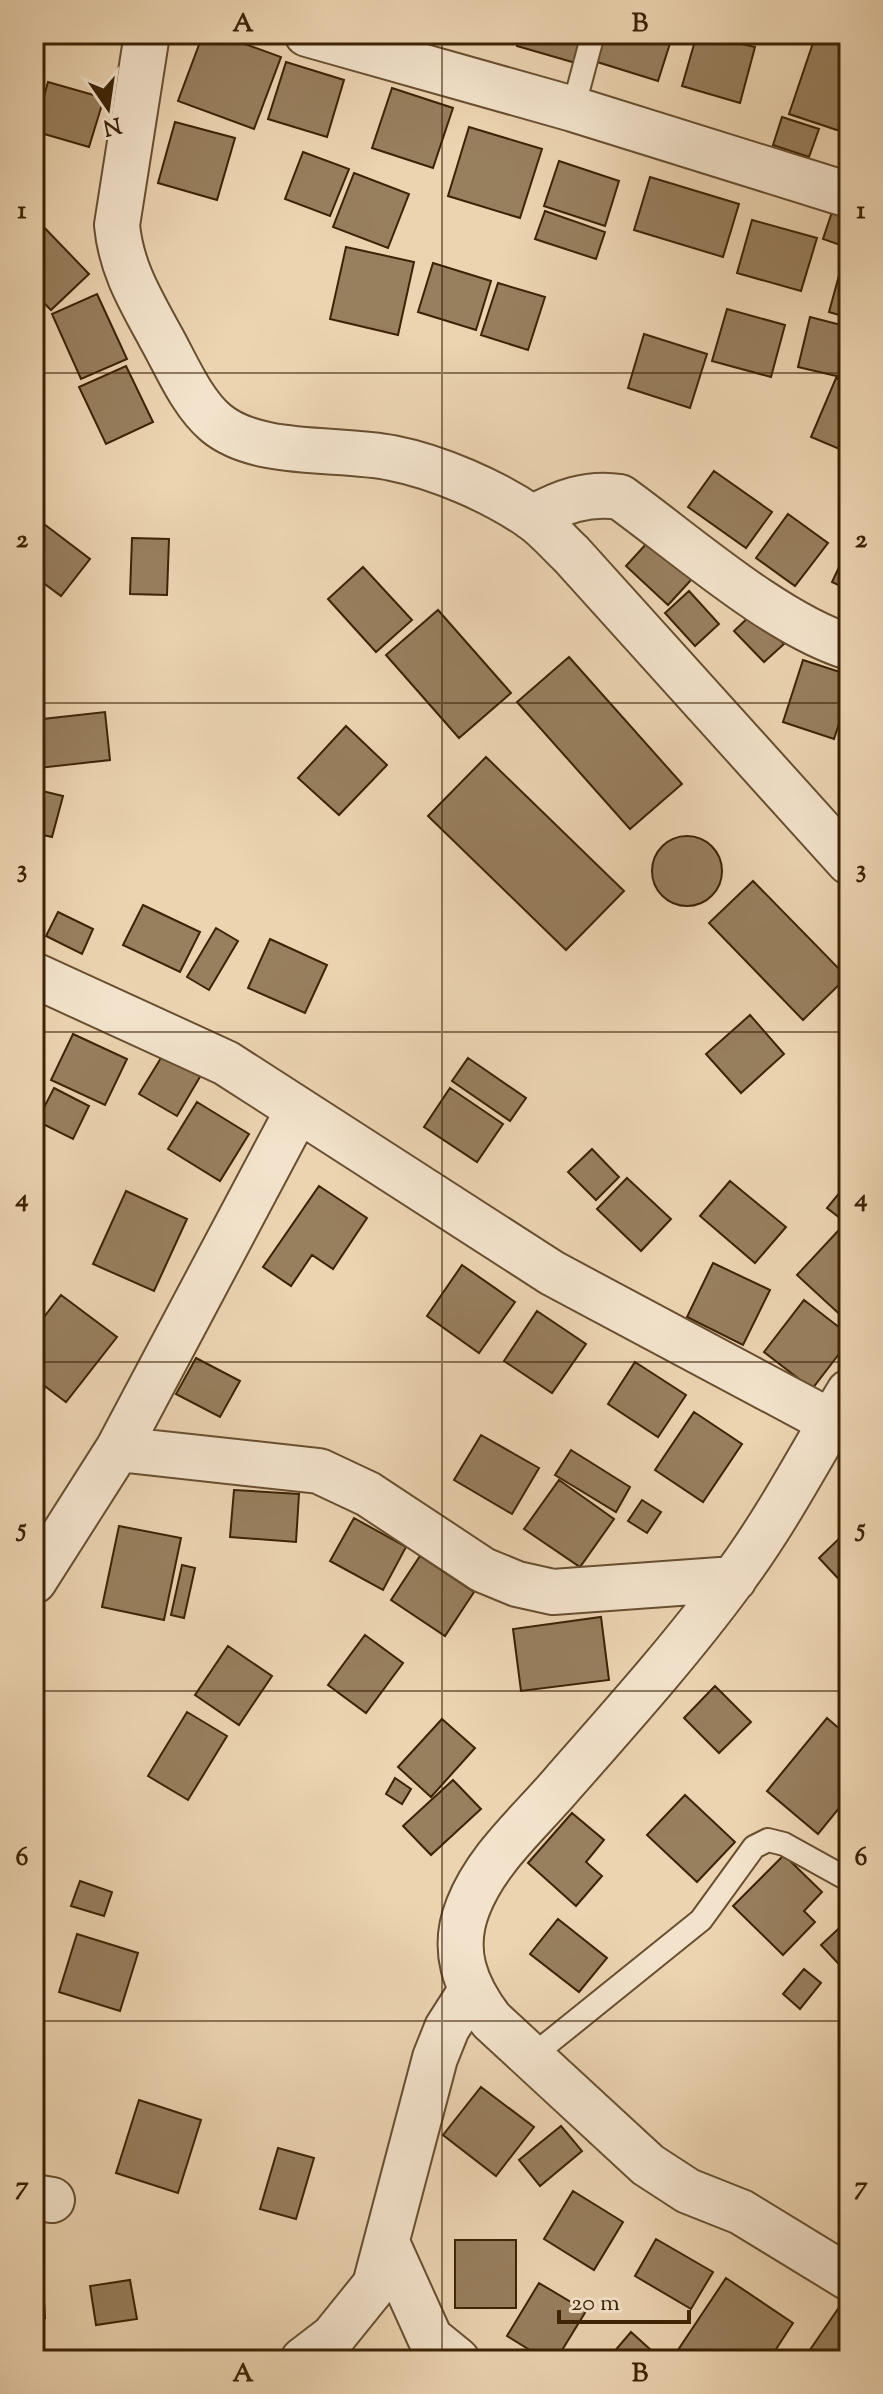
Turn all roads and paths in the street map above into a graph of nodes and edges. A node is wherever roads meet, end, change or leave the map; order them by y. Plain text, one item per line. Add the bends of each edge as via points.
1 (147, 34) edge
2 (307, 34) edge
3 (593, 34) edge
4 (573, 109) junction
5 (849, 195) edge
6 (532, 518) junction
7 (849, 647) edge
8 (849, 862) edge
9 (34, 975) edge
10 (298, 1110) junction
11 (840, 1407) edge
12 (118, 1449) junction
13 (734, 1579) junction
14 (34, 1581) edge
15 (849, 1880) edge
16 (470, 1992) junction
17 (531, 2057) junction
18 (388, 2245) junction
19 (849, 2278) edge
20 (303, 2360) edge
21 (457, 2360) edge

1 - 6 street via 117,225 120,252 128,278 208,414 238,436 267,444 393,458 453,478
2 - 4 street
3 - 4 lane
4 - 5 street
6 - 7 street via 562,502 600,494 620,497 784,616
6 - 8 street via 571,554
9 - 10 street via 226,1063
10 - 11 street via 552,1273
10 - 12 street
11 - 13 street via 786,1503
12 - 13 street via 319,1471 368,1494 483,1570 553,1592
12 - 14 street
13 - 16 street via 493,1862 467,1908 461,1940
15 - 17 lane via 784,1844 768,1840 754,1847 701,1920
16 - 17 street
16 - 18 street via 435,2058
17 - 19 street via 648,2165 688,2191 741,2212
18 - 20 street via 375,2285 356,2311
18 - 21 street via 430,2338

